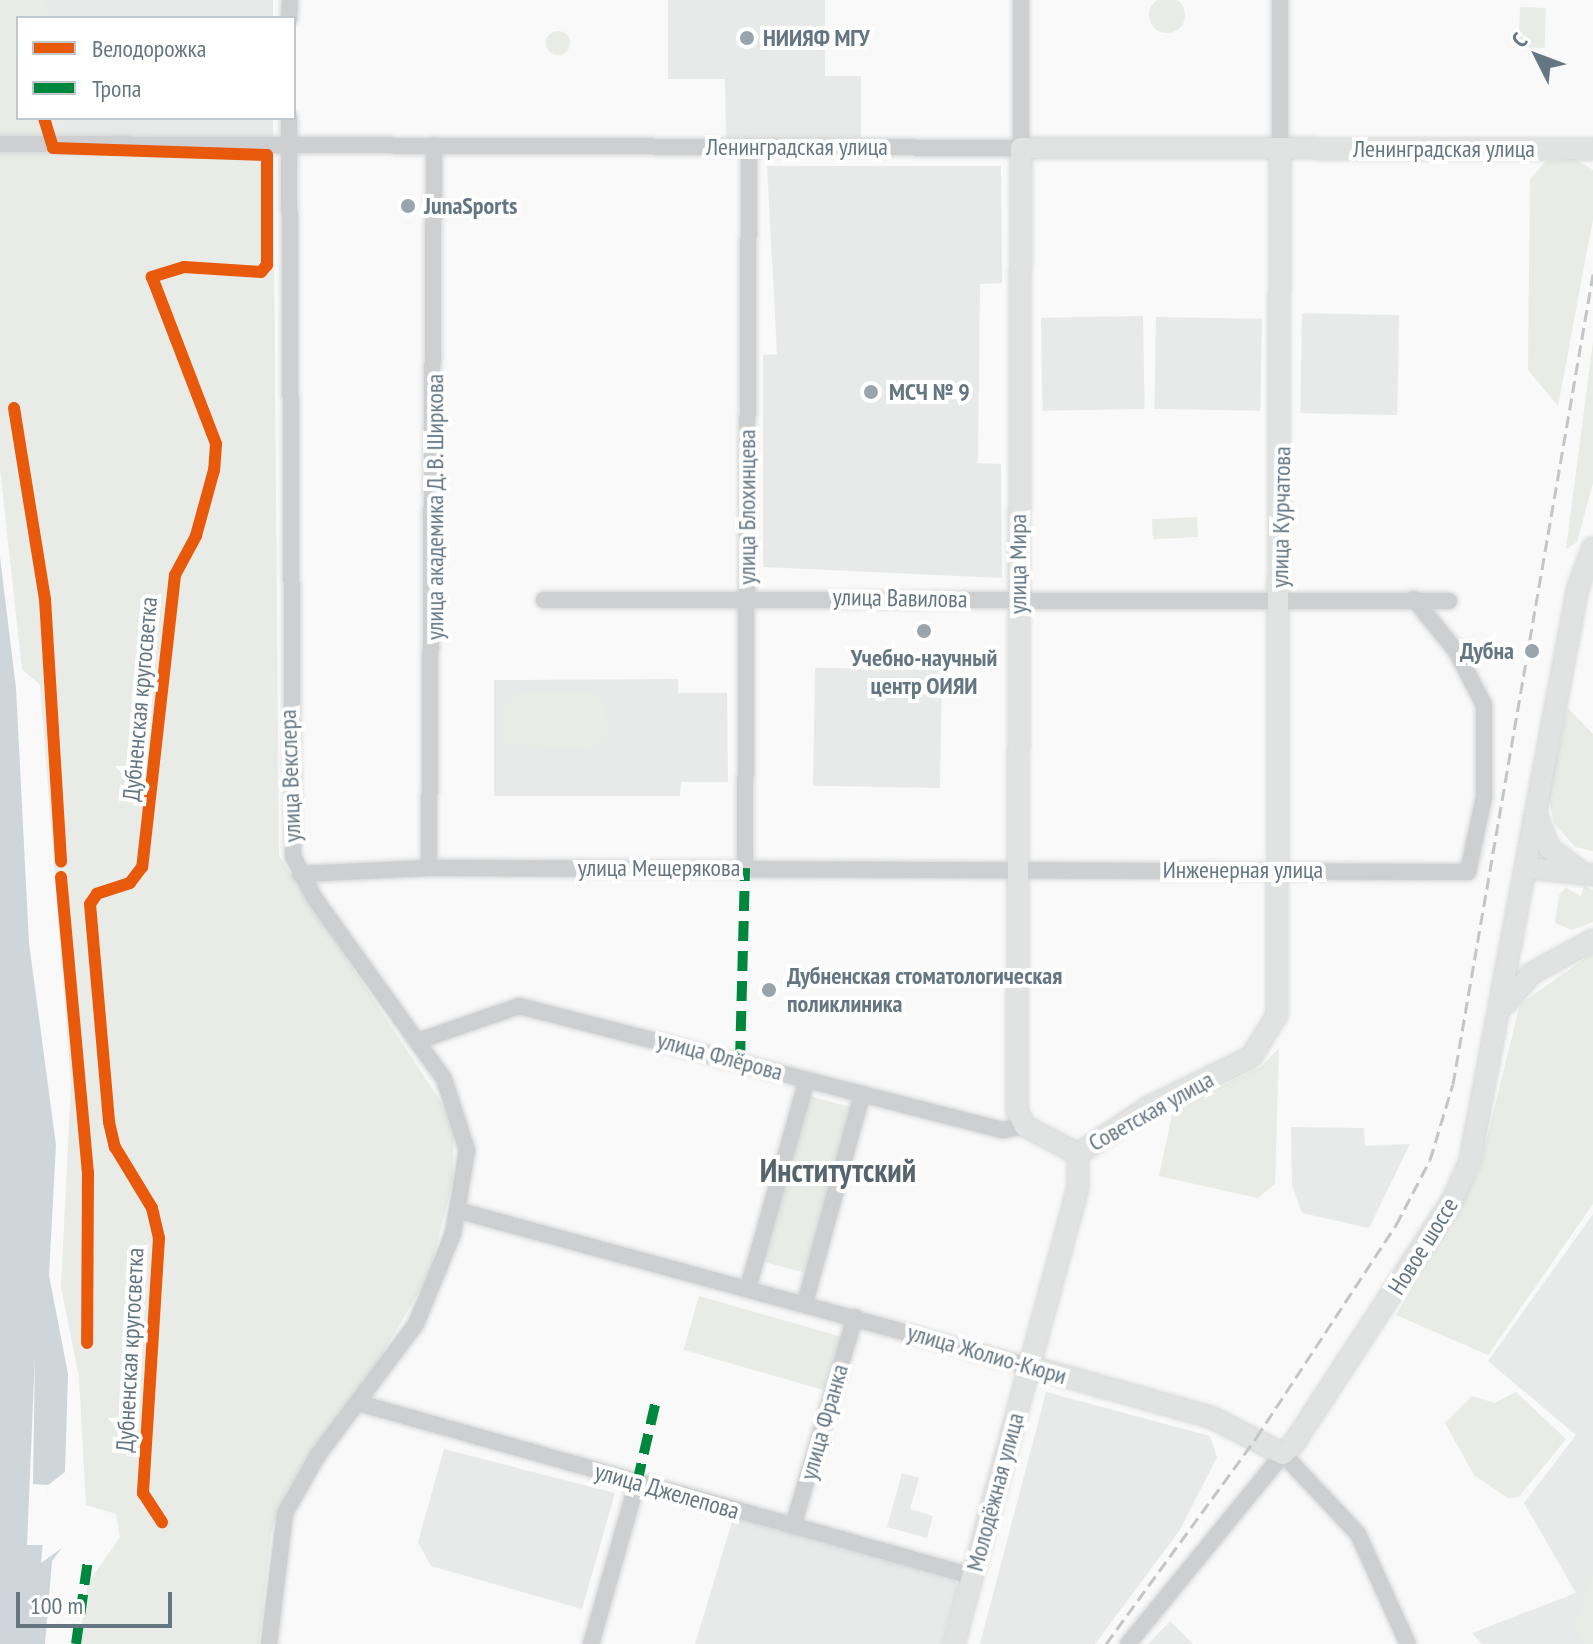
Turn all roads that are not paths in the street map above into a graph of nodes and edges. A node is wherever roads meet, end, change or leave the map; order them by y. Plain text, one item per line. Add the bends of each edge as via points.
1 (1021, 0) edge
2 (1280, 0) edge
3 (289, 120) edge
4 (0, 144) edge
5 (434, 145) junction
6 (289, 146) junction
7 (749, 146) junction
8 (1021, 148) junction
9 (1280, 149) junction
10 (1593, 149) edge
11 (1593, 550) edge
12 (747, 596) junction
13 (1280, 597) junction
14 (1018, 598) junction
15 (1414, 599) junction
16 (544, 600) dead end
17 (1449, 601) dead end
18 (1536, 812) junction
19 (429, 868) junction
20 (745, 868) junction
21 (1528, 868) junction
22 (1019, 870) junction
23 (1280, 870) junction
24 (1585, 872) edge
25 (300, 874) junction
26 (1593, 940) edge
27 (1511, 960) junction
28 (1542, 966) junction
29 (1502, 1011) junction
30 (1271, 1033) joint
31 (418, 1041) junction
32 (807, 1080) junction
33 (862, 1094) junction
34 (1025, 1126) junction
35 (1078, 1154) junction
36 (460, 1211) junction
37 (748, 1288) junction
38 (805, 1303) junction
39 (855, 1317) junction
40 (1028, 1366) junction
41 (362, 1404) junction
42 (1283, 1454) junction
43 (637, 1483) junction
44 (793, 1526) junction
45 (972, 1576) junction
46 (269, 1644) edge
47 (591, 1644) edge
48 (954, 1644) edge
49 (1128, 1644) edge
50 (1408, 1644) edge

1 - 8 street, улица Мира
2 - 9 street, улица Курчатова
3 - 6 street, улица Векслера
4 - 6 street, Ленинградская улица
5 - 6 street, Ленинградская улица
5 - 7 street, Ленинградская улица
5 - 19 street, улица академика Д. В. Ширкова
6 - 25 street, улица Векслера via 288,807
7 - 8 street, Ленинградская улица
7 - 12 street, улица Блохинцева
8 - 9 main road, Ленинградская улица
8 - 14 main road, улица Мира
9 - 10 main road, Ленинградская улица
9 - 13 main road, улица Курчатова
11 - 18 main road, Новое шоссе via 1578,587
12 - 14 street, улица Вавилова
12 - 16 street, улица Вавилова
12 - 20 street, улица Блохинцева
13 - 14 street, улица Вавилова
13 - 15 street, улица Вавилова
13 - 23 main road, улица Курчатова
14 - 22 main road, улица Мира
15 - 17 street, улица Вавилова
15 - 23 street, Инженерная улица via 1456,651 1484,705 1484,797 1468,872
18 - 21 main road, Новое шоссе
18 - 24 main road via 1549,848
19 - 20 street, улица Мещерякова
19 - 25 street, улица Мещерякова
20 - 22 street, улица Мещерякова
21 - 24 main road
21 - 27 main road, Новое шоссе
22 - 23 street, Инженерная улица
22 - 34 main road, улица Мира via 1016,1095
23 - 30 main road, улица Курчатова
25 - 31 street, улица Векслера
26 - 28 main road, Новое шоссе
27 - 28 main road via 1527,970
27 - 29 main road, Новое шоссе
28 - 29 main road, Новое шоссе
29 - 42 main road, Новое шоссе via 1475,1142 1457,1191
30 - 35 main road, Советская улица via 1251,1057 1158,1103
31 - 32 street, улица Флёрова via 519,1006
31 - 36 street, улица Векслера via 465,1126
32 - 33 street, улица Флёрова
32 - 37 street
33 - 34 street, улица Флёрова via 1003,1130
33 - 38 street
34 - 35 main road, Советская улица
35 - 40 main road, Молодёжная улица via 1078,1188
36 - 37 street, улица Жолио-Кюри
36 - 41 street, улица Векслера via 416,1324
37 - 38 street, улица Жолио-Кюри
38 - 39 street, улица Жолио-Кюри
39 - 40 street, улица Жолио-Кюри
39 - 44 street, улица Франка
40 - 42 main road, улица Жолио-Кюри via 1211,1417
40 - 45 main road, Молодёжная улица
41 - 43 street, улица Джелепова
41 - 46 street, улица Векслера via 318,1455 285,1513
42 - 49 street
42 - 50 street, улица Жолио-Кюри via 1358,1534
43 - 44 street, улица Джелепова
43 - 47 street
44 - 45 street, улица Джелепова
45 - 48 main road, Молодёжная улица

